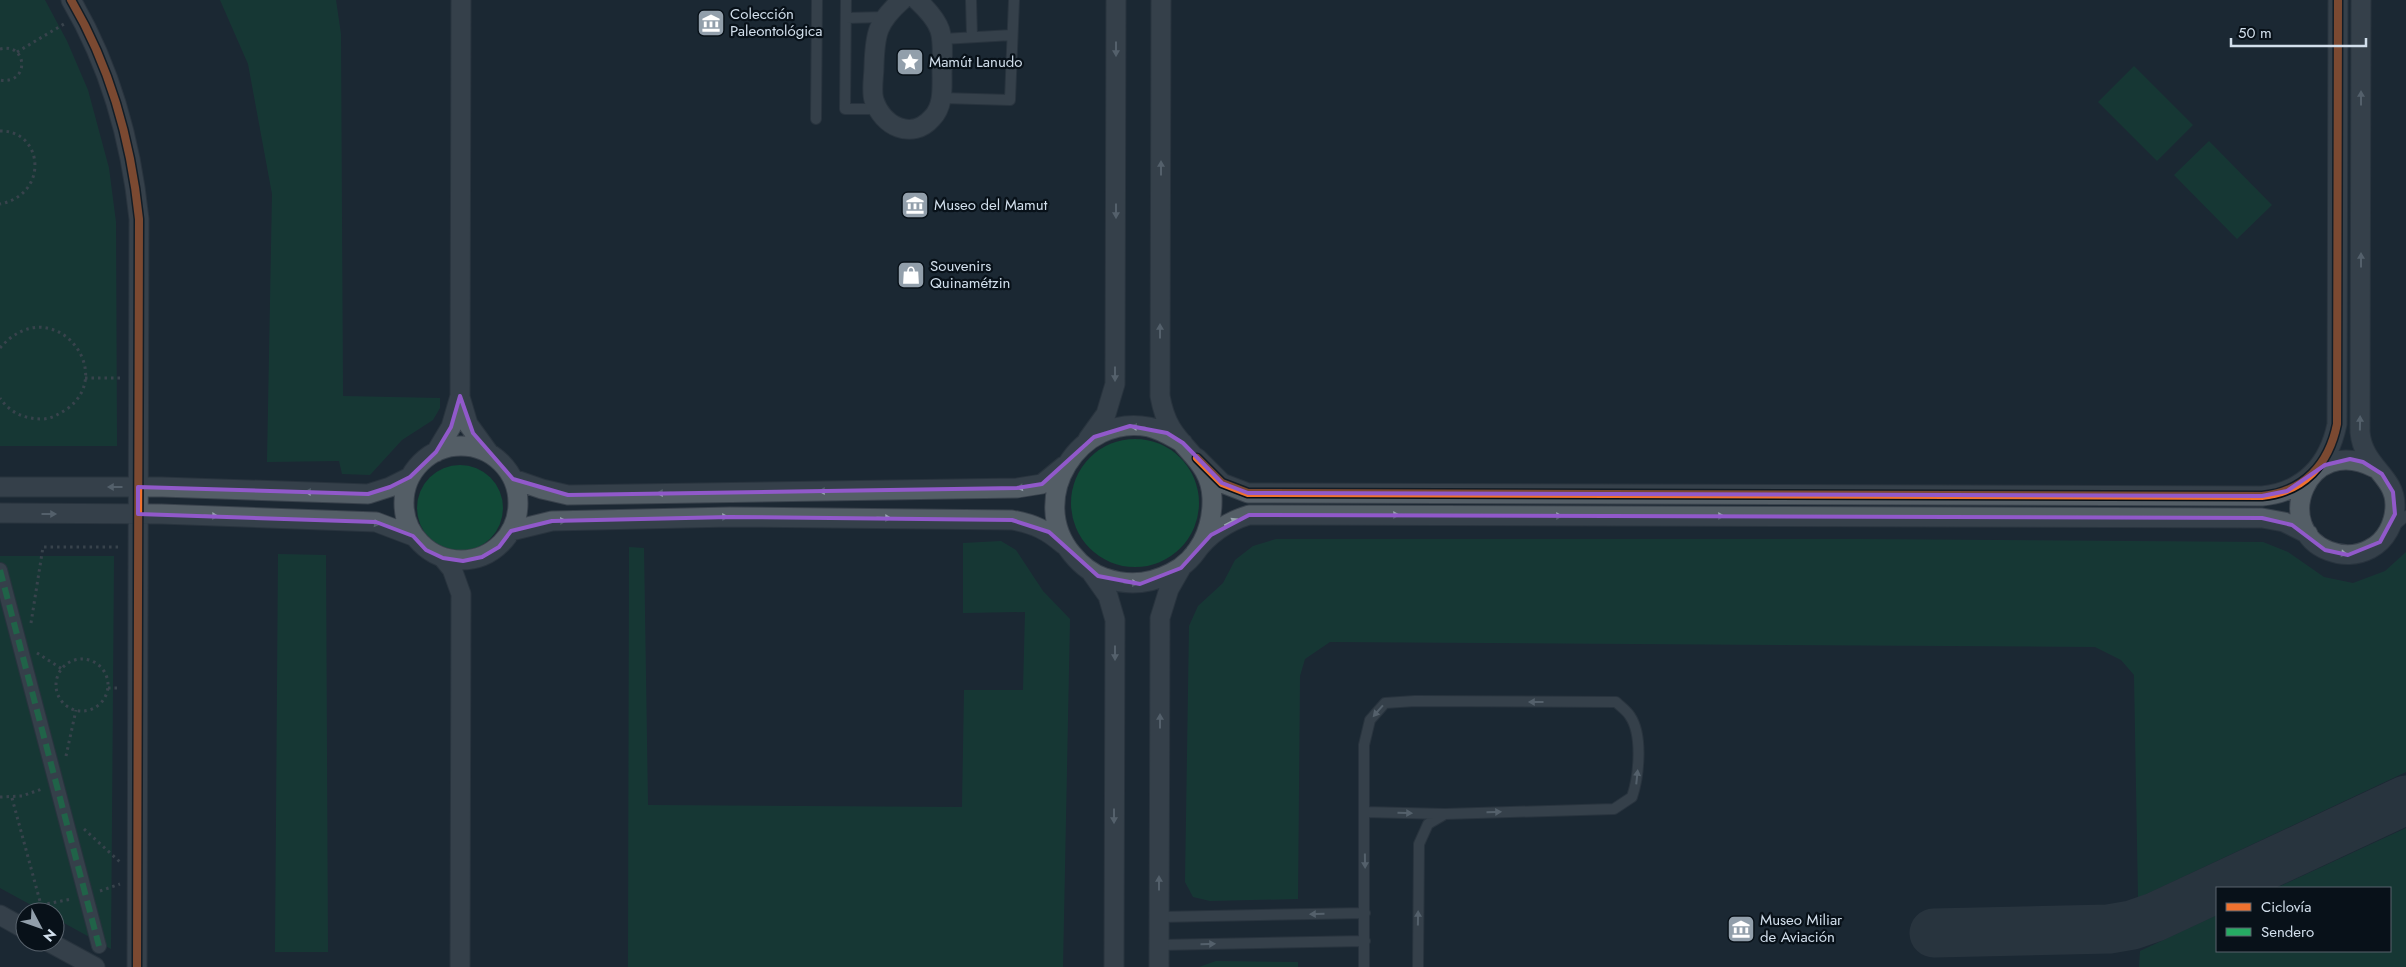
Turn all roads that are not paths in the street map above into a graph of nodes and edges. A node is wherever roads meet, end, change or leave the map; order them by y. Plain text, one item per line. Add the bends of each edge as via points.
1 (461, 0) edge
2 (817, 0) edge
3 (846, 0) edge
4 (902, 0) edge
5 (917, 0) edge
6 (971, 0) edge
7 (1014, 0) edge
8 (1116, 0) edge
9 (1161, 0) edge
10 (2338, 0) edge
11 (2361, 0) edge
12 (75, 7) edge
13 (885, 17) junction
14 (846, 18) junction
15 (1012, 35) junction
16 (972, 36) junction
17 (943, 39) junction
18 (942, 98) junction
19 (879, 109) junction
20 (816, 119) dead end
21 (460, 396) junction
22 (1183, 443) junction
23 (1079, 448) junction
24 (436, 452) junction
25 (489, 453) junction
26 (1197, 458) junction
27 (1065, 465) junction
28 (2375, 468) junction
29 (2314, 472) junction
30 (410, 477) junction
31 (513, 479) junction
32 (2389, 482) junction
33 (0, 487) edge
34 (138, 487) junction
35 (2406, 498) edge
36 (0, 513) edge
37 (138, 514) junction
38 (2406, 516) edge
39 (511, 531) junction
40 (2387, 533) junction
41 (2308, 534) junction
42 (413, 536) junction
43 (1066, 547) junction
44 (1195, 553) junction
45 (482, 557) junction
46 (444, 558) junction
47 (1080, 564) junction
48 (1181, 568) junction
49 (0, 570) edge
50 (460, 594) junction
51 (1364, 812) junction
52 (1445, 814) junction
53 (1365, 913) junction
54 (0, 915) edge
55 (1159, 918) junction
56 (15, 923) edge
57 (1365, 941) junction
58 (1159, 945) junction
59 (99, 946) dead end
60 (65, 950) edge
61 (137, 964) edge
62 (95, 967) edge
63 (460, 967) edge
64 (1114, 967) edge
65 (1159, 967) edge
66 (1364, 967) edge
67 (1418, 967) edge

1 - 21 street
2 - 20 lane
3 - 14 lane
4 - 13 street
5 - 17 street via 937,20
6 - 16 lane
7 - 15 lane
8 -> 23 street via 1115,384 1099,427
22 -> 9 street via 1166,418 1160,396
10 - 29 street via 2337,424 2326,456
28 -> 11 street via 2362,447 2360,432
12 - 34 street via 111,84 122,117 134,176 140,254
13 - 14 lane
13 - 19 street via 874,41 874,100
14 - 19 lane via 845,109
15 - 16 lane
15 - 18 lane via 1010,100
16 - 17 lane
17 - 18 street
18 - 19 street via 933,118 906,131 892,126
21 - 24 street via 451,427
21 - 25 street via 468,424
22 -> 23 street via 1158,430 1130,426 1094,436
22 - 26 street
23 - 27 street
24 - 25 street via 453,446 471,446
24 - 30 street via 421,462
25 - 31 street via 503,464
26 - 29 street via 1222,482 1248,493 2262,496 2287,490 2307,480
26 - 44 street via 1207,476 1212,516 1206,536
27 -> 31 street via 1042,484 1017,488 568,495
27 - 43 street via 1057,485 1054,506
28 - 29 street via 2363,462 2337,460
28 - 32 street
29 - 41 street via 2306,483 2300,502 2302,522
30 -> 34 street via 390,488 368,494
30 - 42 street via 404,507 406,522
31 - 39 street via 518,496 518,514
32 - 35 lane
32 - 40 street via 2395,508
34 -> 33 street
34 - 37 street
36 -> 37 street
37 -> 42 street via 376,522
37 - 61 street
38 - 40 lane
39 -> 43 street via 552,521 700,517 1012,520 1037,525
39 - 45 street via 499,547
41 -> 40 street via 2325,550 2348,555 2370,549
44 -> 41 street via 1220,528 1248,515 2262,518 2284,522
42 - 46 street via 426,550
43 - 47 street
44 - 48 street
45 - 46 street via 463,561
45 - 50 street
46 - 50 street via 455,574
47 -> 48 street via 1098,576 1140,584 1161,579
47 -> 64 street via 1103,588 1115,620
55 -> 48 street via 1160,618 1169,589
49 - 59 street
50 - 63 street
51 -> 52 lane
52 -> 51 lane via 1614,809 1632,797 1638,778 1636,728 1629,714 1616,702 1415,700 1385,703 1370,720 1364,745
51 -> 53 lane
67 -> 52 lane via 1419,844 1428,824
53 -> 55 lane
53 - 57 lane
54 - 56 street
55 - 58 street
58 -> 57 lane
57 - 66 lane
58 - 65 street
60 - 62 street

